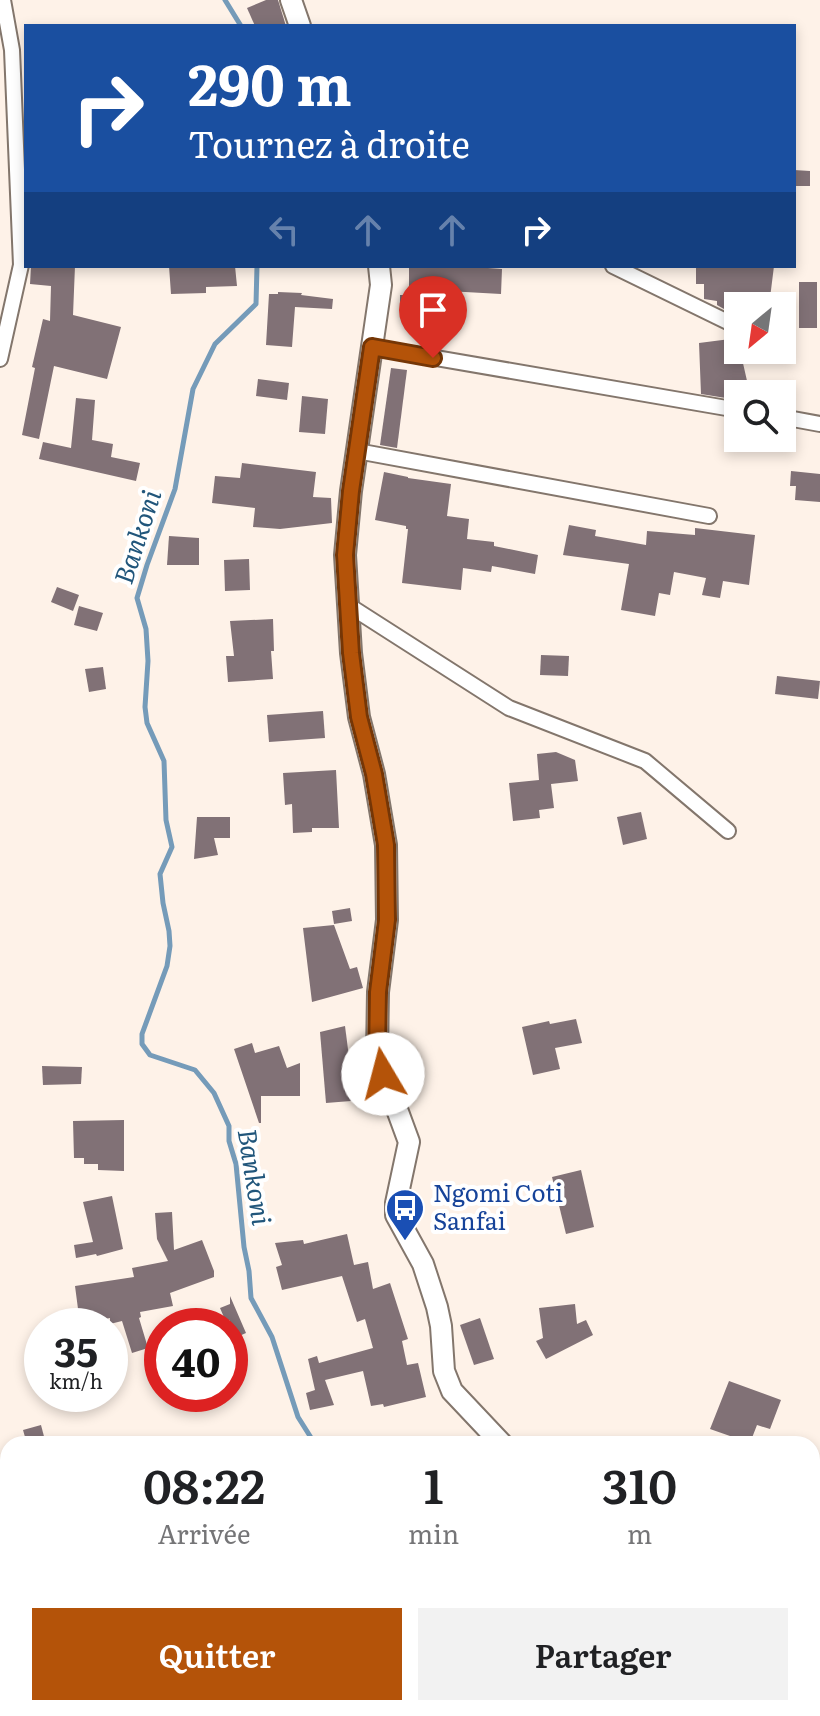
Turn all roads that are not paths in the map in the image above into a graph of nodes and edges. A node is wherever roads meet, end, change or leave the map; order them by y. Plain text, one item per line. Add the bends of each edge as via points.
1 (3, 0) edge
2 (291, 0) edge
3 (299, 24) edge
4 (379, 268) edge
5 (617, 268) edge
6 (724, 320) edge
7 (372, 347) junction
8 (0, 359) edge
9 (724, 408) edge
10 (796, 420) edge
11 (820, 424) edge
12 (357, 451) junction
13 (709, 516) dead end
14 (348, 605) junction
15 (728, 831) dead end
16 (494, 1436) edge

1 - 8 street via 12,50 21,265
2 - 3 street
4 - 7 street
5 - 6 street
7 - 9 street
7 - 12 street
10 - 11 street
12 - 13 street
12 - 14 street via 345,555
14 - 15 street via 509,708 645,761
14 - 16 street via 359,717 386,845 387,920 377,1055 409,1142 396,1215 423,1264 437,1307 444,1371 452,1391

